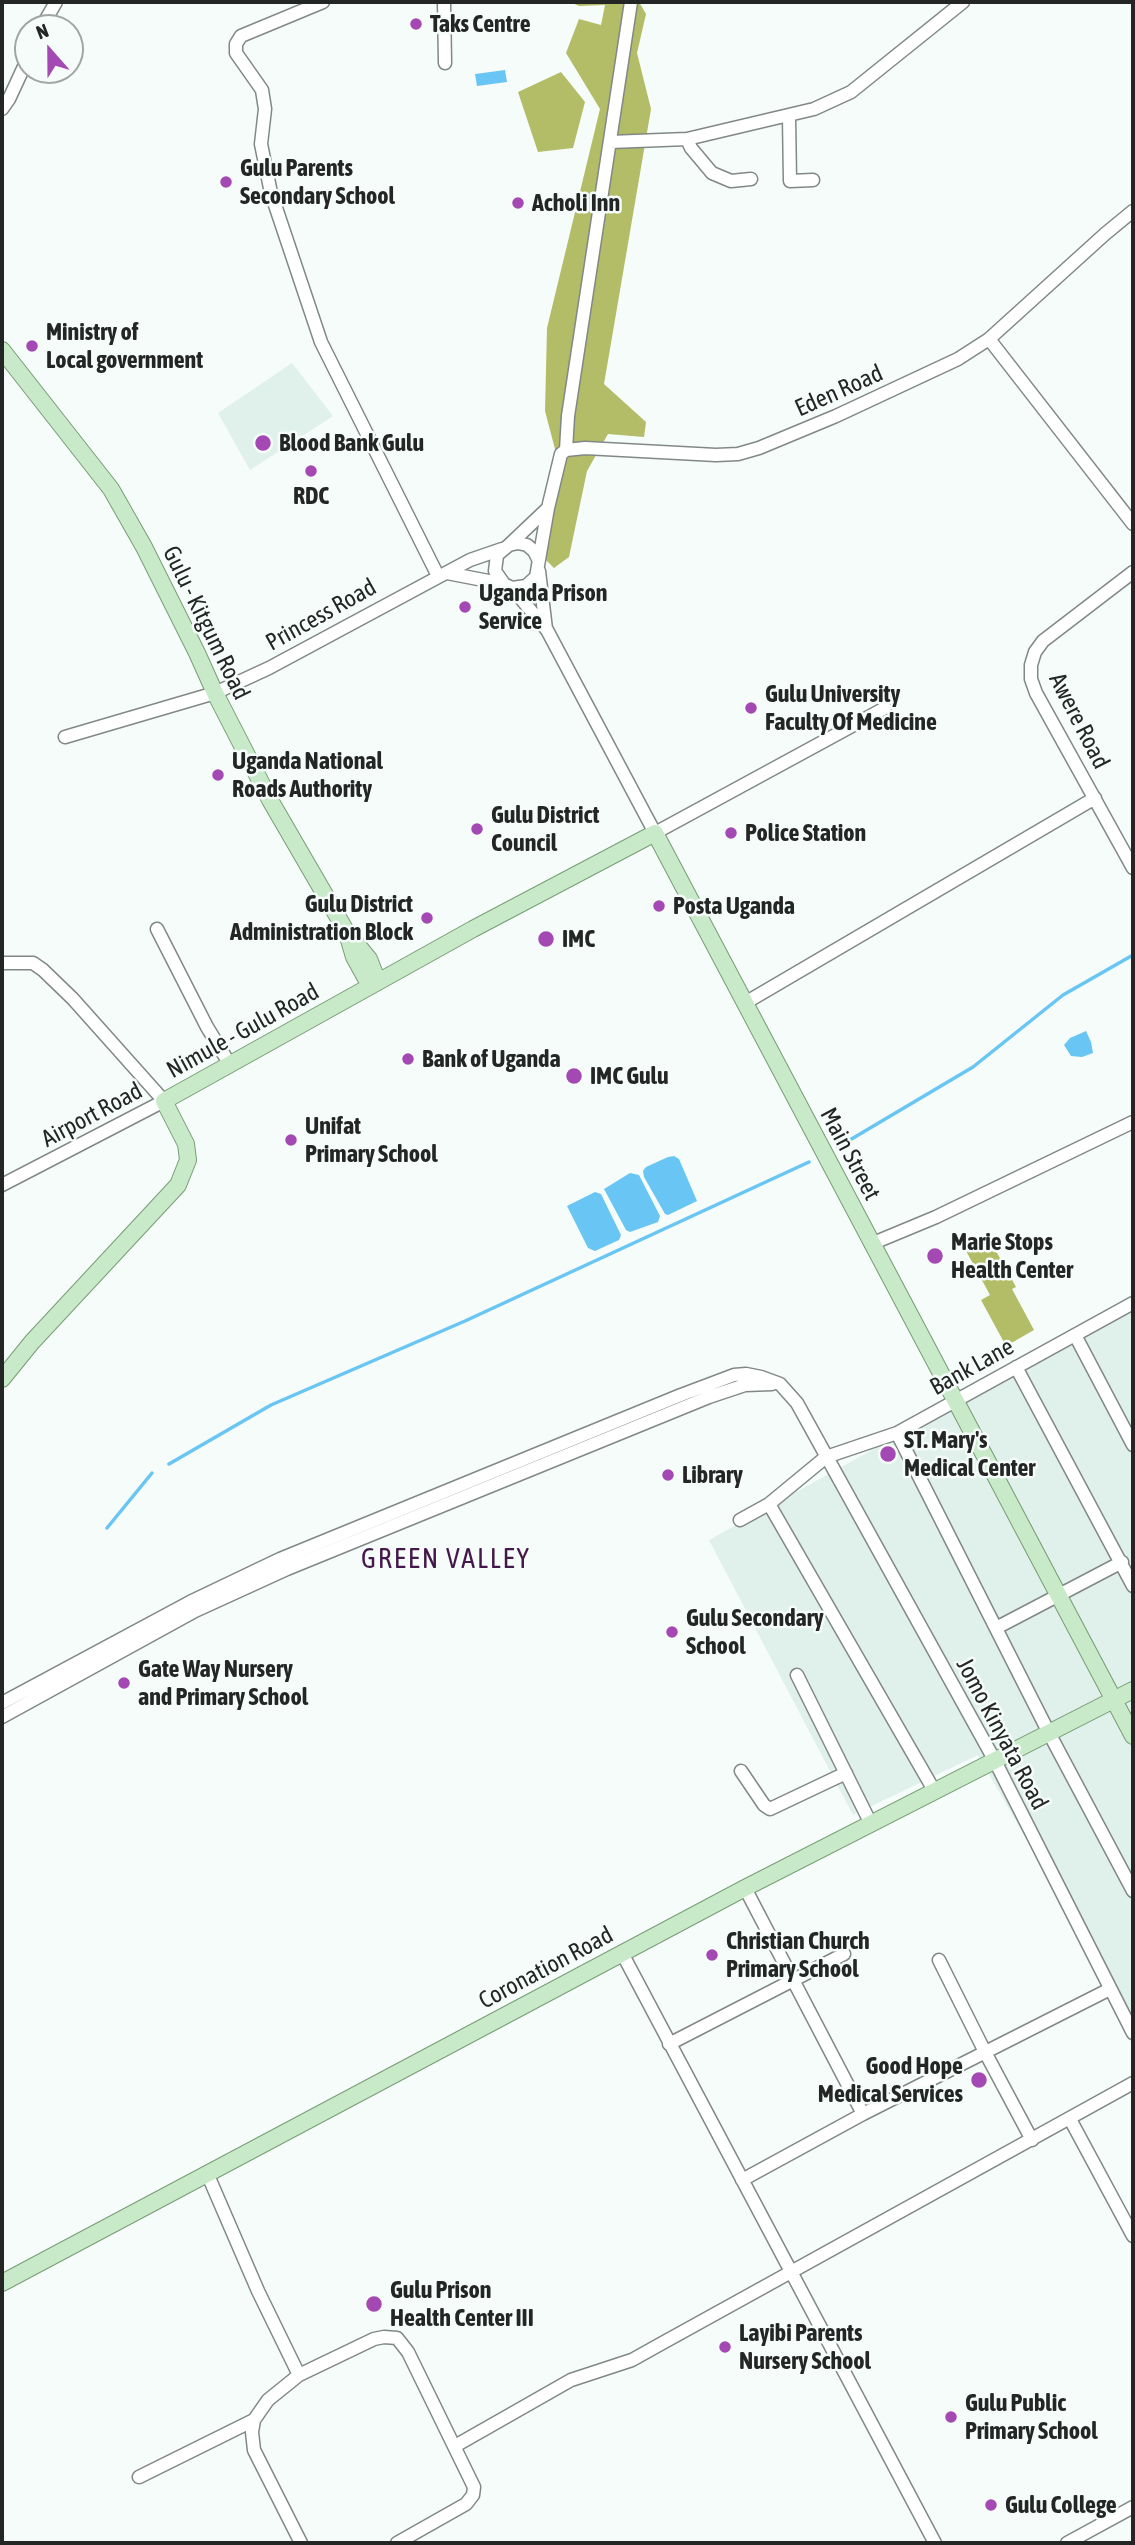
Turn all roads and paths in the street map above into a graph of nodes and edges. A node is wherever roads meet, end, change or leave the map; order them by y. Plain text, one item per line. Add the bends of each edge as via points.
1 (323, 2) edge
2 (444, 2) edge
3 (631, 2) edge
4 (963, 2) edge
5 (445, 63) dead end
6 (16, 84) edge
7 (2, 109) edge
8 (789, 117) junction
9 (687, 139) junction
10 (610, 142) junction
11 (751, 179) dead end
12 (813, 180) dead end
13 (1133, 211) edge
14 (989, 339) junction
15 (2, 350) edge
16 (566, 450) junction
17 (548, 508) junction
18 (1133, 524) edge
19 (505, 547) junction
20 (539, 565) junction
21 (1133, 572) edge
22 (442, 575) junction
23 (508, 586) junction
24 (547, 630) junction
25 (215, 694) junction
26 (885, 708) dead end
27 (65, 737) dead end
28 (1095, 798) junction
29 (655, 833) junction
30 (1133, 868) edge
31 (157, 929) dead end
32 (361, 958) junction
33 (2, 963) edge
34 (398, 971) junction
35 (374, 984) junction
36 (349, 998) junction
37 (745, 1003) junction
38 (229, 1063) junction
39 (163, 1101) junction
40 (1133, 1122) edge
41 (2, 1185) edge
42 (871, 1244) junction
43 (1133, 1303) edge
44 (1075, 1335) junction
45 (1016, 1367) junction
46 (2, 1379) edge
47 (956, 1399) junction
48 (897, 1433) junction
49 (1133, 1446) edge
50 (826, 1458) junction
51 (769, 1504) junction
52 (740, 1520) dead end
53 (351, 1536) junction
54 (1122, 1562) junction
55 (1133, 1586) edge
56 (1059, 1594) junction
57 (996, 1628) junction
58 (797, 1675) dead end
59 (1133, 1690) edge
60 (1114, 1699) junction
61 (2, 1703) edge
62 (2, 1717) edge
63 (1049, 1733) junction
64 (1133, 1736) edge
65 (995, 1761) junction
66 (741, 1771) dead end
67 (846, 1773) junction
68 (935, 1792) junction
69 (871, 1824) junction
70 (745, 1888) junction
71 (1133, 1891) edge
72 (622, 1953) junction
73 (844, 1954) dead end
74 (939, 1960) dead end
75 (792, 1982) junction
76 (1110, 1989) junction
77 (1133, 2033) edge
78 (669, 2044) junction
79 (985, 2052) junction
80 (1133, 2083) edge
81 (863, 2114) junction
82 (1070, 2119) junction
83 (1032, 2140) junction
84 (207, 2173) junction
85 (742, 2180) junction
86 (1133, 2236) edge
87 (793, 2272) junction
88 (2, 2283) edge
89 (299, 2375) junction
90 (254, 2420) junction
91 (456, 2446) junction
92 (139, 2477) dead end
93 (1133, 2507) edge
94 (301, 2543) edge
95 (397, 2543) edge
96 (935, 2543) edge
97 (1067, 2543) edge

1 - 22 street via 241,36 236,53 262,90 261,144 271,193 321,342
2 - 5 street
3 - 10 street
4 - 8 street via 851,92
6 - 7 street
8 - 9 street
8 - 12 street via 790,181
9 - 10 street
9 - 11 street via 712,173 731,181
10 - 16 street
13 - 14 street, Eden Road
14 - 16 street, Eden Road via 866,404 749,452
14 - 18 street
15 - 25 main road, Gulu - Kitgum Road via 111,489
16 - 17 street via 561,454
17 - 19 street
17 - 20 street
19 - 20 street via 527,545
19 - 22 street, Princess Road
19 - 23 street via 494,563 498,579
20 - 23 street via 536,577 526,586
20 - 24 street
21 - 28 street, Awere Road via 1043,641 1031,665 1037,693
22 - 23 street
22 - 25 street, Princess Road
23 - 24 street
24 - 29 street, Main Street
25 - 27 street, Princess Road
25 - 32 main road, Gulu - Kitgum Road
26 - 29 street
28 - 30 street, Awere Road
28 - 37 street
29 - 34 main road, Nimule - Gulu Road
29 - 37 main road, Main Street
31 - 38 street
32 - 34 main road
32 - 35 main road, Gulu - Kitgum Road
32 - 36 main road
33 - 39 street via 33,963 43,970
34 - 35 main road, Nimule - Gulu Road
35 - 36 main road, Nimule - Gulu Road
36 - 38 main road, Nimule - Gulu Road
37 - 42 main road, Main Street
38 - 39 main road, Nimule - Gulu Road
39 - 41 street, Airport Road
39 - 46 main road, Nimule - Gulu Road via 186,1144 188,1160 178,1185
40 - 42 street
42 - 47 main road, Main Street
43 - 44 street, Bank Lane
44 - 45 street, Bank Lane
44 - 49 street
45 - 47 street, Bank Lane
45 - 54 street
47 - 48 street, Bank Lane
47 - 56 main road, Main Street
48 - 50 street, Bank Lane
48 - 57 street
50 - 51 street, Bank Lane
50 - 53 street, Jomo Kinyata Road via 797,1402 780,1384 745,1385
50 - 65 street, Jomo Kinyata Road
51 - 52 street, Bank Lane
51 - 68 street
53 - 61 street via 280,1559 190,1602
53 - 62 street via 195,1611
54 - 55 street
54 - 56 street
56 - 57 street
56 - 60 main road, Main Street
57 - 63 street
58 - 67 street
59 - 60 main road, Coronation Road
60 - 63 main road, Coronation Road
60 - 64 main road, Main Street
63 - 65 main road, Coronation Road
63 - 71 street
65 - 68 main road, Coronation Road
65 - 76 street, Jomo Kinyata Road
66 - 67 street via 770,1809
67 - 69 street
68 - 69 main road, Coronation Road
69 - 70 main road, Coronation Road
70 - 72 main road, Coronation Road
70 - 75 street
72 - 78 street
72 - 84 main road, Coronation Road
73 - 75 street
74 - 79 street
75 - 78 street
75 - 81 street
76 - 77 street, Jomo Kinyata Road
76 - 79 street
78 - 85 street
79 - 81 street
79 - 83 street
80 - 82 street
81 - 85 street
82 - 83 street
82 - 86 street
83 - 87 street
84 - 88 main road, Coronation Road
84 - 89 street
85 - 87 street
87 - 91 street via 632,2360 570,2380
87 - 96 street
89 - 90 street via 281,2387
89 - 91 street via 374,2339 397,2338
90 - 92 street
90 - 94 street via 254,2450
91 - 95 street via 474,2487 470,2500
93 - 97 street

